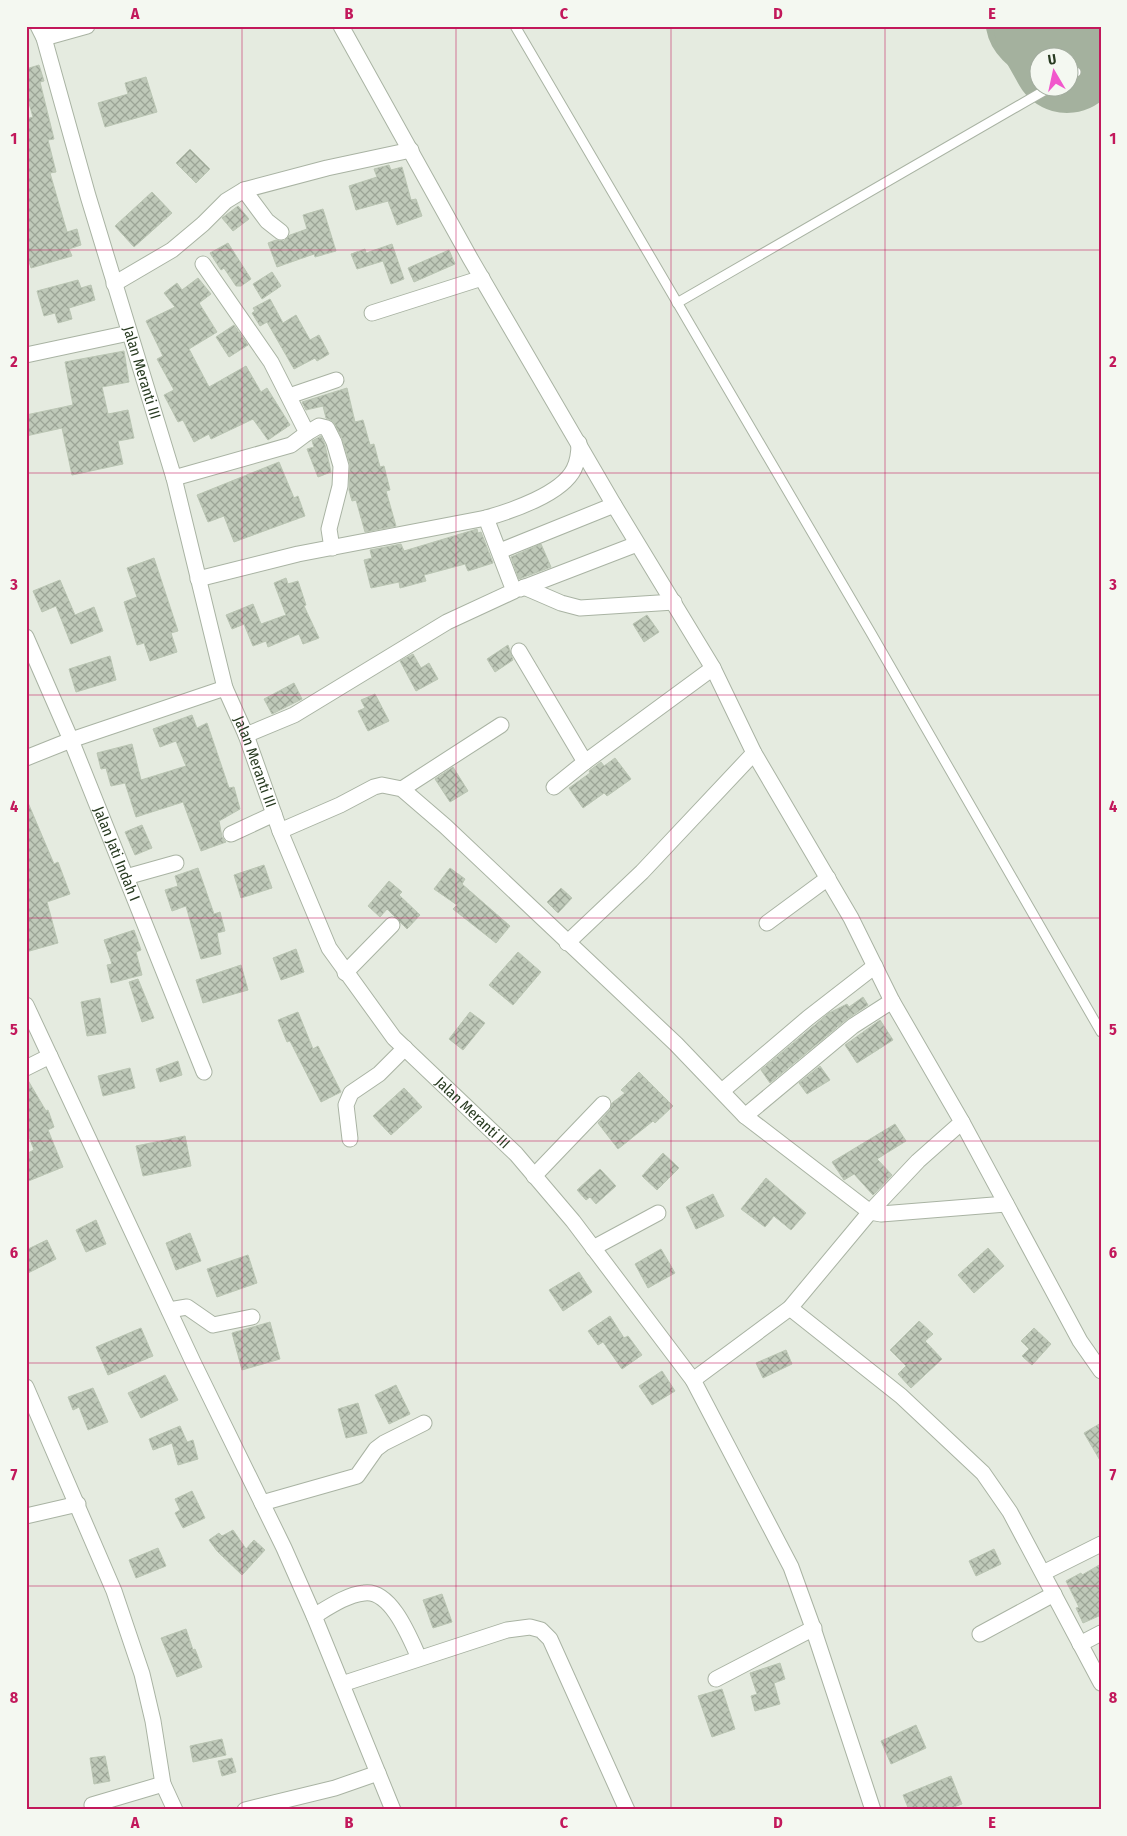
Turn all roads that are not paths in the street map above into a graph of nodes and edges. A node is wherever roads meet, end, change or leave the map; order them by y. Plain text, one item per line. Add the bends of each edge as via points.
1 (87, 26) edge
2 (341, 26) edge
3 (515, 26) edge
4 (41, 32) edge
5 (1032, 98) edge
6 (411, 150) junction
7 (244, 190) junction
8 (281, 232) dead end
9 (203, 264) dead end
10 (482, 278) junction
11 (114, 284) junction
12 (677, 303) junction
13 (372, 313) dead end
14 (128, 333) junction
15 (26, 355) edge
16 (336, 380) dead end
17 (289, 396) junction
18 (307, 433) junction
19 (579, 443) junction
20 (174, 478) junction
21 (614, 504) junction
22 (486, 518) junction
23 (637, 544) junction
24 (332, 548) junction
25 (500, 551) junction
26 (198, 579) junction
27 (519, 589) junction
28 (674, 602) junction
29 (26, 637) edge
30 (519, 651) dead end
31 (713, 668) junction
32 (224, 688) junction
33 (501, 725) dead end
34 (246, 735) junction
35 (71, 740) junction
36 (754, 753) junction
37 (26, 758) edge
38 (585, 762) junction
39 (554, 786) dead end
40 (402, 789) junction
41 (274, 814) junction
42 (280, 831) junction
43 (231, 834) dead end
44 (176, 863) dead end
45 (126, 877) junction
46 (828, 878) junction
47 (767, 923) dead end
48 (392, 925) dead end
49 (567, 943) junction
50 (875, 966) junction
51 (345, 973) junction
52 (892, 1001) junction
53 (26, 1005) edge
54 (1101, 1032) edge
55 (405, 1048) junction
56 (50, 1056) junction
57 (26, 1068) edge
58 (204, 1072) dead end
59 (722, 1092) junction
60 (603, 1104) dead end
61 (745, 1116) junction
62 (962, 1122) junction
63 (350, 1139) dead end
64 (534, 1176) junction
65 (1006, 1204) junction
66 (870, 1212) junction
67 (658, 1213) dead end
68 (593, 1248) junction
69 (790, 1308) junction
70 (169, 1310) junction
71 (252, 1317) dead end
72 (1101, 1371) edge
73 (693, 1380) junction
74 (27, 1393) edge
75 (424, 1423) dead end
76 (262, 1503) junction
77 (78, 1504) junction
78 (26, 1516) edge
79 (1101, 1544) edge
80 (1043, 1573) junction
81 (1054, 1594) junction
82 (314, 1616) junction
83 (814, 1628) junction
84 (1101, 1633) edge
85 (980, 1634) dead end
86 (1080, 1644) junction
87 (419, 1658) junction
88 (716, 1679) dead end
89 (1101, 1683) edge
90 (342, 1684) junction
91 (378, 1773) junction
92 (163, 1784) junction
93 (92, 1805) dead end
94 (175, 1810) edge
95 (245, 1810) edge
96 (393, 1810) edge
97 (627, 1810) edge
98 (873, 1810) edge

1 - 4 street
2 - 6 street
3 - 12 lane
4 - 11 street, Jalan Meranti III
5 - 12 lane
6 - 7 street
6 - 10 street
7 - 8 street via 267,221
7 - 11 street via 226,201 172,250
9 - 17 street via 271,362
10 - 13 street
10 - 19 street
11 - 14 street, Jalan Meranti III
12 - 54 lane
14 - 15 street
14 - 20 street, Jalan Meranti III
16 - 17 street
17 - 18 street
18 - 20 street via 296,442 279,448
18 - 24 street via 319,426 326,428 334,442 340,466 339,493 328,529
19 - 21 street
19 - 22 street via 577,462 569,476 526,506
20 - 26 street, Jalan Meranti III
21 - 23 street
21 - 25 street
22 - 24 street
22 - 25 street
23 - 27 street
23 - 28 street
24 - 26 street
25 - 27 street
26 - 32 street, Jalan Meranti III
27 - 28 street via 580,608
27 - 34 street via 447,622 294,715
28 - 31 street
29 - 35 street, Jalan Jati Indah I
30 - 38 street
31 - 36 street
31 - 38 street
32 - 34 street, Jalan Meranti III
32 - 35 street
33 - 40 street
34 - 41 street, Jalan Meranti III
35 - 37 street
35 - 45 street, Jalan Jati Indah I
36 - 46 street
36 - 49 street via 642,872
38 - 39 street
40 - 42 street via 382,785 374,787
40 - 49 street
41 - 42 street, Jalan Meranti III
41 - 43 street
42 - 51 street, Jalan Meranti III via 328,948
44 - 45 street
45 - 58 street, Jalan Jati Indah I
46 - 47 street
46 - 50 street
48 - 51 street
49 - 59 street via 676,1044
50 - 52 street
50 - 59 street
51 - 55 street, Jalan Meranti III
52 - 61 street via 853,1026
52 - 62 street
53 - 56 street
55 - 63 street via 379,1074 351,1093 346,1105
55 - 64 street, Jalan Meranti III via 516,1154
56 - 57 street
56 - 70 street
59 - 61 street
60 - 64 street
61 - 66 street
62 - 65 street
62 - 66 street via 918,1161
64 - 68 street, Jalan Meranti III
65 - 66 street via 881,1214
65 - 72 street via 1080,1341
66 - 69 street
67 - 68 street
68 - 73 street, Jalan Meranti III
69 - 73 street
69 - 80 street via 900,1396 983,1473 1010,1512
70 - 71 street via 187,1307 213,1325
70 - 76 street
73 - 83 street, Jalan Meranti III via 782,1546
74 - 77 street
75 - 76 street via 376,1449 357,1476
76 - 82 street
77 - 78 street
77 - 92 street via 114,1591 142,1674
79 - 80 street
80 - 81 street
81 - 85 street
81 - 86 street
82 - 87 street via 346,1599 372,1593 392,1608
82 - 90 street
83 - 88 street
83 - 98 street, Jalan Meranti III
84 - 86 street
86 - 89 street
87 - 90 street
87 - 97 street via 507,1630 530,1627 541,1630 550,1639
90 - 91 street
91 - 95 street via 335,1788
91 - 96 street
92 - 93 street
92 - 94 street

